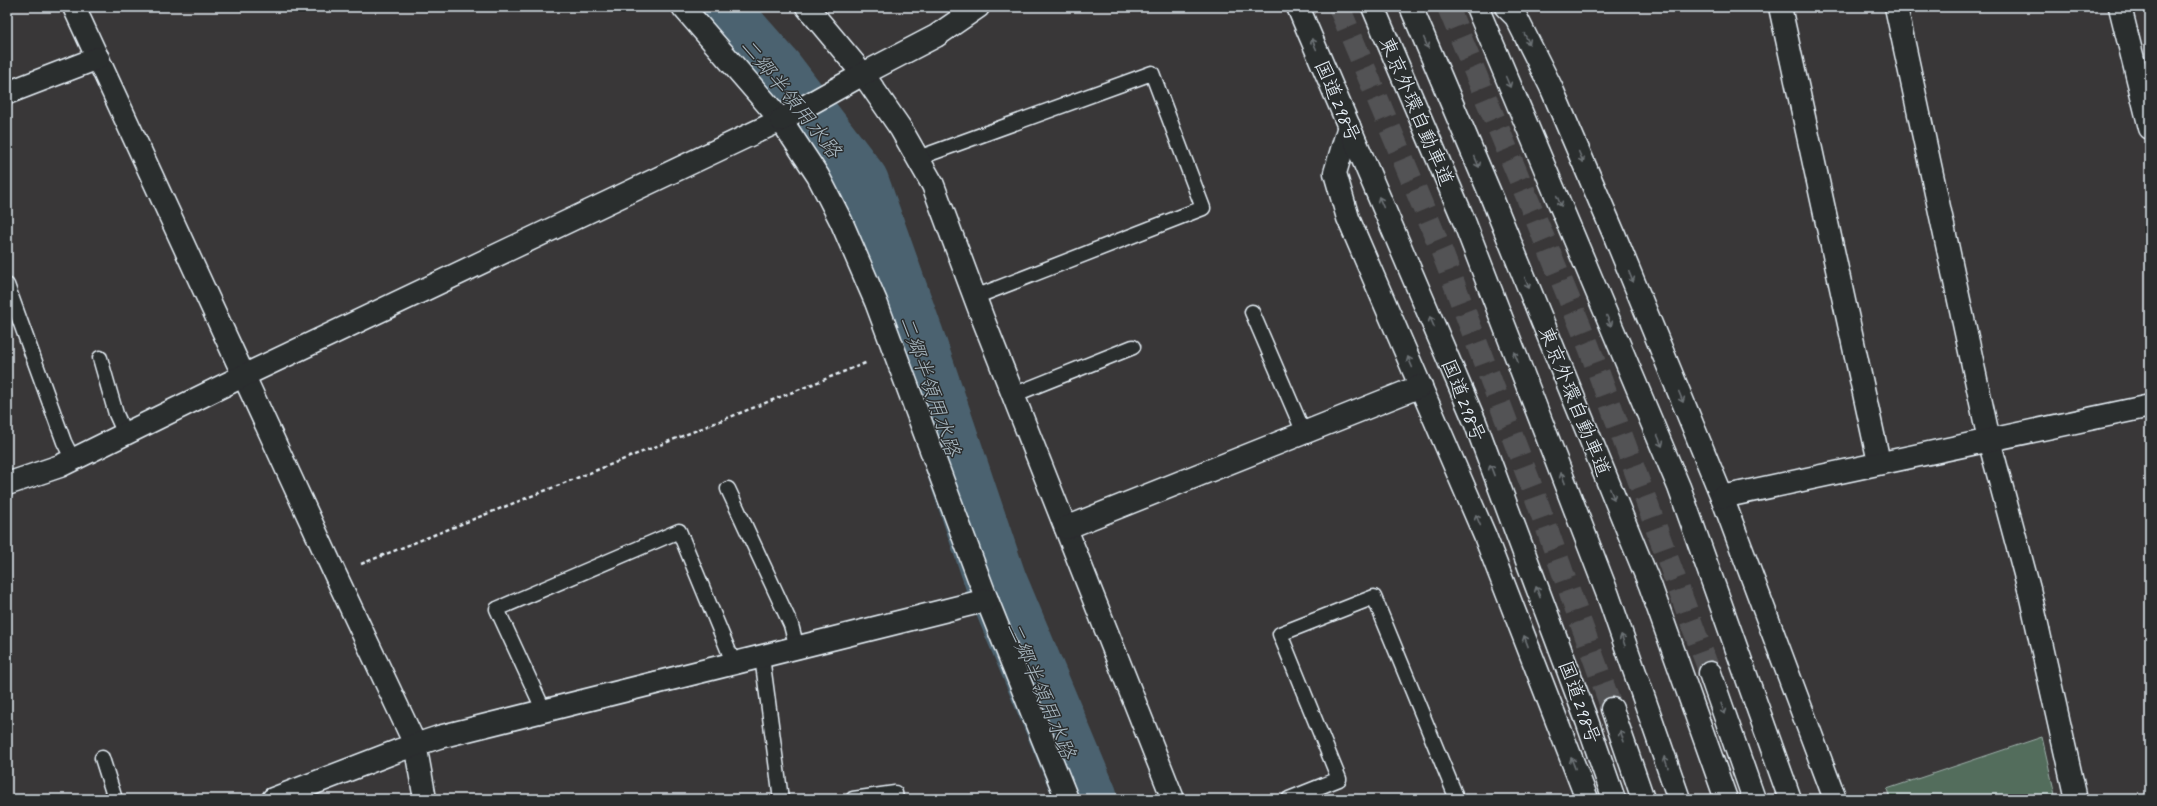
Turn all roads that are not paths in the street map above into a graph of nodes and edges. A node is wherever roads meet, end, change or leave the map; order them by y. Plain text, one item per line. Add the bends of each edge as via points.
1 (74, 7) edge
2 (683, 7) edge
3 (807, 7) edge
4 (978, 7) edge
5 (1298, 7) edge
6 (1373, 7) edge
7 (1411, 7) edge
8 (1477, 7) edge
9 (1506, 7) edge
10 (1780, 7) edge
11 (1896, 7) edge
12 (2120, 7) edge
13 (98, 58) junction
14 (863, 74) junction
15 (7, 93) edge
16 (781, 120) junction
17 (1349, 126) junction
18 (2150, 128) edge
19 (918, 158) junction
20 (7, 285) edge
21 (975, 297) junction
22 (1252, 312) dead end
23 (1134, 347) dead end
24 (100, 358) dead end
25 (245, 375) junction
26 (1421, 386) junction
27 (1013, 395) junction
28 (2150, 406) edge
29 (1304, 433) junction
30 (125, 434) junction
31 (1989, 440) junction
32 (72, 460) junction
33 (1878, 462) junction
34 (7, 484) edge
35 (728, 489) dead end
36 (1722, 497) junction
37 (1066, 528) junction
38 (987, 600) junction
39 (797, 648) junction
40 (762, 657) junction
41 (734, 664) junction
42 (1710, 673) tunnel mouth
43 (1612, 709) tunnel mouth
44 (544, 711) junction
45 (416, 744) junction
46 (102, 758) dead end
47 (115, 799) edge
48 (273, 799) edge
49 (425, 799) edge
50 (781, 799) edge
51 (853, 799) edge
52 (896, 799) edge
53 (1067, 799) edge
54 (1173, 799) edge
55 (1289, 799) edge
56 (1457, 799) edge
57 (1587, 799) edge
58 (1614, 799) edge
59 (1643, 799) edge
60 (1679, 799) edge
61 (1726, 799) edge
62 (1754, 799) edge
63 (1790, 799) edge
64 (1835, 799) edge
65 (2076, 799) edge

1 - 13 main road
2 - 16 main road
3 - 14 main road
4 - 14 main road via 936,36
17 -> 5 main road, 国道298号
60 -> 6 main road, 東京外環自動車道 via 1608,595 1465,224
7 -> 61 main road, 東京外環自動車道 via 1650,585
8 -> 63 main road via 1679,487
9 -> 36 main road via 1516,17 1551,87
10 - 33 main road
11 - 31 main road
12 - 18 main road
13 - 15 main road
13 - 25 main road
14 - 16 main road
14 - 19 main road
16 - 25 main road
16 - 38 main road via 818,176 841,221 894,352
26 -> 17 main road via 1348,218 1336,173
58 -> 17 main road, 国道298号 via 1475,422
19 - 21 main road via 933,185
19 - 21 lane via 1152,73 1203,208
20 - 32 lane
21 - 27 main road
22 - 29 lane
23 - 27 lane
24 - 30 lane via 116,414
25 - 30 main road
25 - 45 main road via 335,574
26 - 29 main road
57 -> 26 main road via 1485,536
27 - 37 main road
28 - 31 main road
29 - 37 main road
30 - 32 main road
31 - 33 main road
31 - 65 main road via 2029,589
32 - 34 main road
33 - 36 main road
35 - 39 lane via 790,625
36 - 64 main road
37 - 54 main road
38 - 39 main road
38 - 53 main road
39 - 40 main road
40 - 41 main road
40 - 50 lane
41 - 44 main road
41 - 44 lane via 679,531 497,609
42 -> 62 main road
59 -> 43 main road, 国道298号
44 - 45 main road
45 - 48 main road
45 - 49 main road
46 - 47 lane
51 - 52 lane via 895,793
55 - 56 lane via 1339,779 1280,634 1374,597

